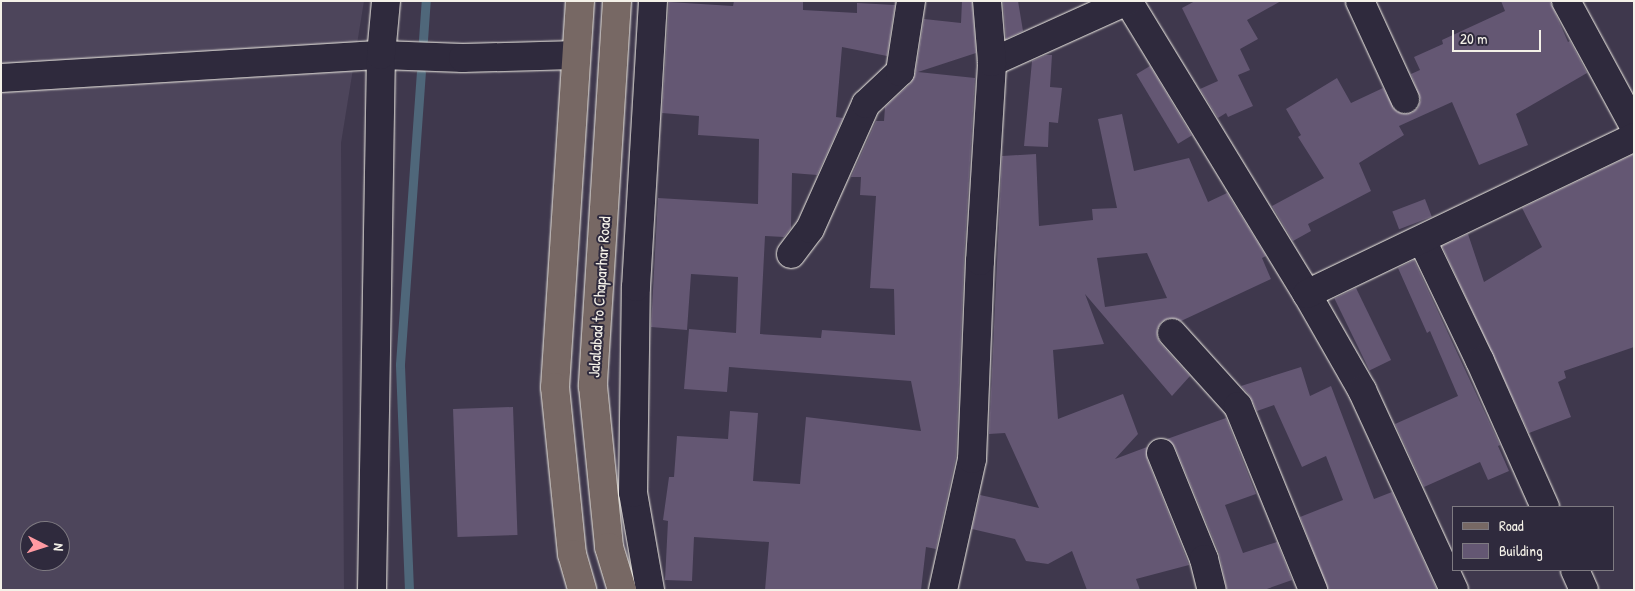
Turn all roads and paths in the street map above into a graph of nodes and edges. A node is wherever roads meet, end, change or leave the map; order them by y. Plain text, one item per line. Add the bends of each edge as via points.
1 (386, 1) edge
2 (580, 1) edge
3 (617, 1) edge
4 (653, 1) edge
5 (911, 1) edge
6 (988, 1) edge
7 (1128, 1) edge
8 (1360, 1) edge
9 (1566, 1) edge
10 (382, 55) junction
11 (576, 55) junction
12 (992, 62) junction
13 (1, 78) edge
14 (1405, 99) dead end
15 (1634, 126) edge
16 (1634, 137) edge
17 (1422, 240) junction
18 (791, 254) dead end
19 (1307, 294) junction
20 (1172, 333) dead end
21 (1161, 453) dead end
22 (1545, 506) edge
23 (1575, 571) edge
24 (372, 590) edge
25 (582, 590) edge
26 (622, 590) edge
27 (650, 590) edge
28 (943, 590) edge
29 (1212, 590) edge
30 (1313, 590) edge
31 (1454, 590) edge
32 (1584, 590) edge

1 - 10 street
2 - 11 main road
3 - 26 main road, Jalalabad to Chaparhar Road via 593,386 609,547
4 - 27 street via 636,287 632,493
5 - 18 street via 900,72 866,104 810,229
6 - 12 street
7 - 12 street
7 - 19 street
8 - 14 street
9 - 15 street
10 - 11 street via 463,58
10 - 13 street
10 - 24 street
11 - 25 main road via 555,387 572,554
12 - 28 street via 972,460
16 - 17 street
17 - 19 street
17 - 22 street
19 - 31 street via 1362,390
20 - 30 street via 1238,406
21 - 29 street via 1204,559
23 - 32 street

